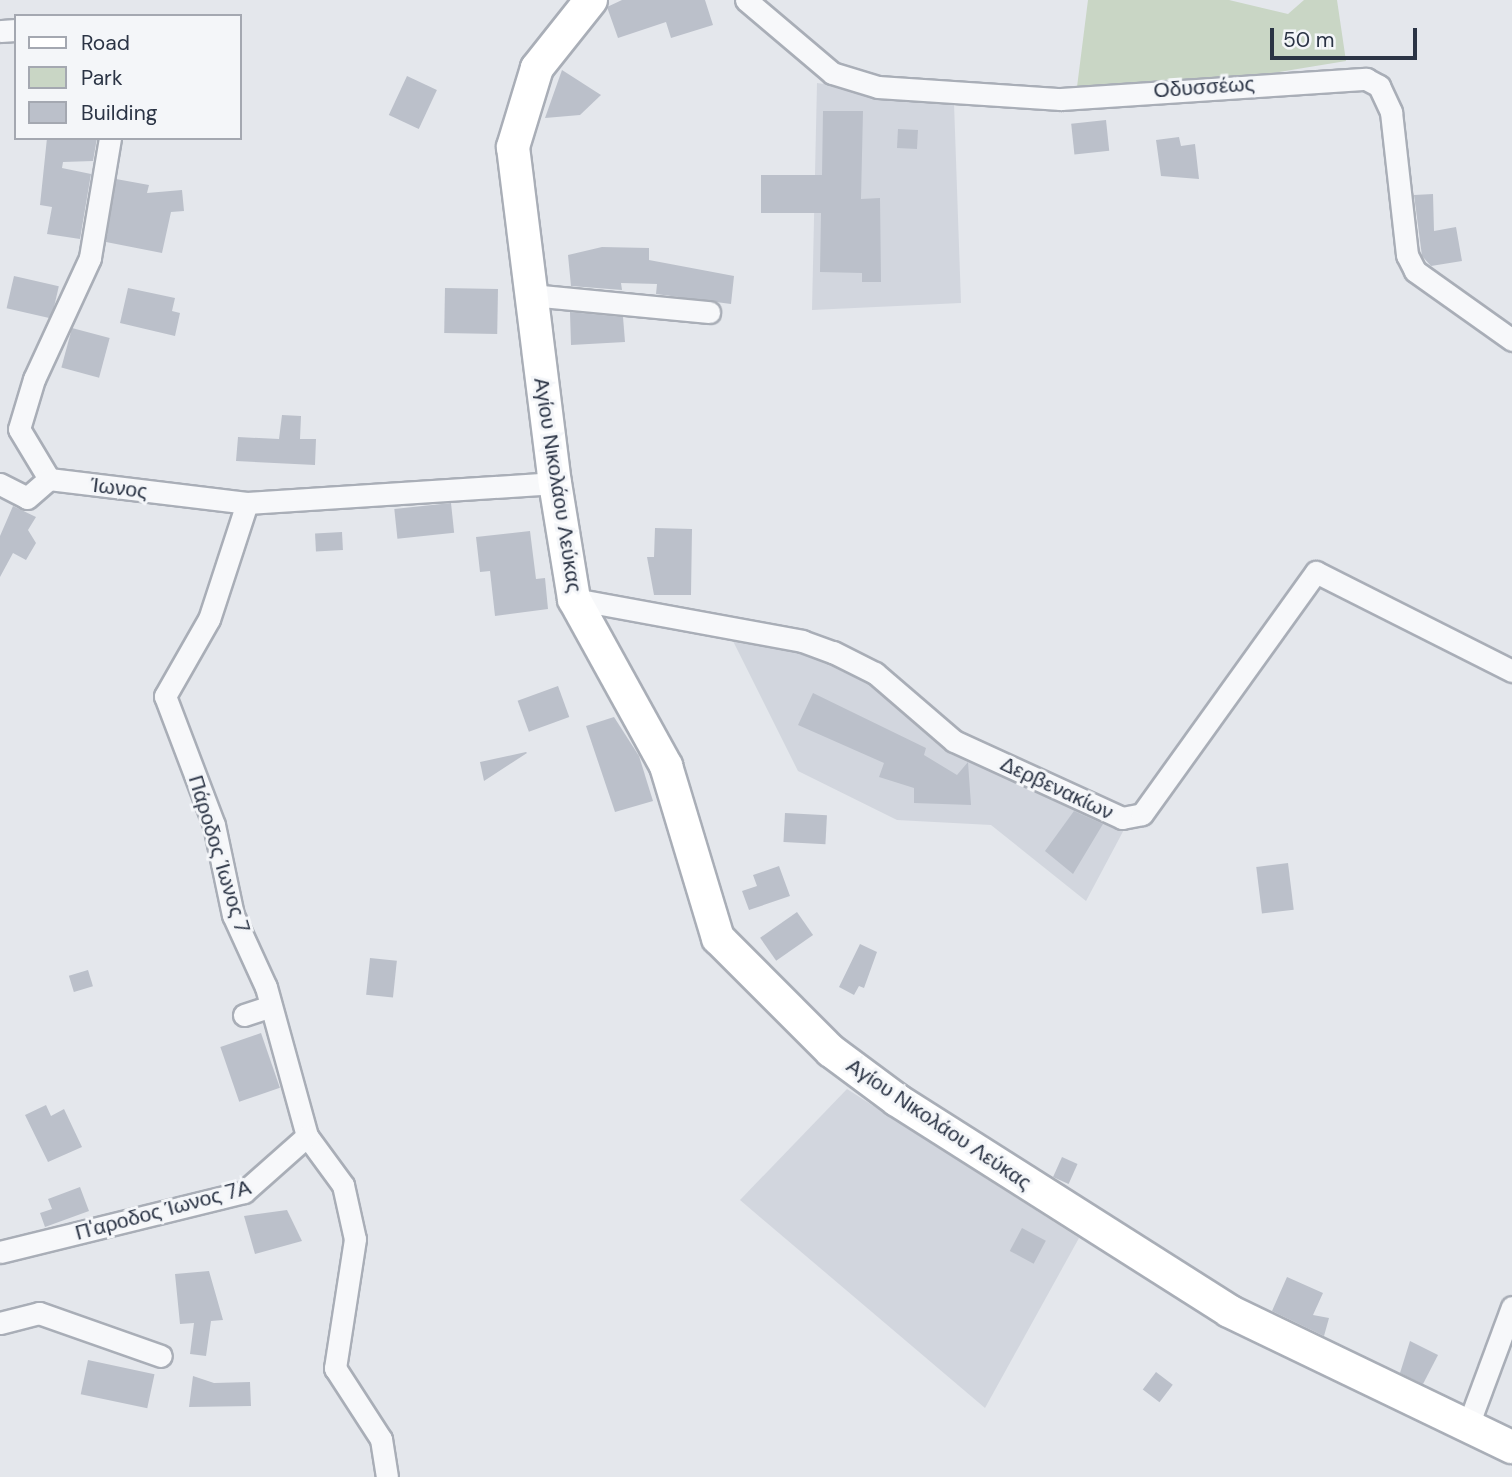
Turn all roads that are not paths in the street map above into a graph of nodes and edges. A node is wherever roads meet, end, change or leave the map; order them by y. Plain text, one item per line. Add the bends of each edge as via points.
1 (592, 0) edge
2 (746, 0) edge
3 (110, 140) edge
4 (531, 295) junction
5 (709, 312) dead end
6 (1512, 340) edge
7 (10, 426) edge
8 (50, 479) junction
9 (555, 483) junction
10 (0, 484) edge
11 (247, 503) junction
12 (574, 599) junction
13 (1512, 671) edge
14 (271, 1006) junction
15 (244, 1015) dead end
16 (307, 1136) junction
17 (0, 1252) edge
18 (1512, 1307) edge
19 (0, 1323) edge
20 (162, 1356) dead end
21 (1467, 1428) junction
22 (1512, 1447) edge
23 (387, 1477) edge

1 - 4 main road, Αγίου Νικολάου Λεύκας via 537,68 515,128
2 - 6 street, Οδυσσέως via 832,73 878,87 1061,99 1366,79 1380,86 1391,112 1411,263
3 - 7 street via 90,258
4 - 5 street
4 - 9 main road, Αγίου Νικολάου Λεύκας
7 - 8 street
8 - 10 street via 27,498
8 - 11 street, Ίωνος
9 - 11 street, Ίωνος
9 - 12 main road, Αγίου Νικολάου Λεύκας
11 - 14 street, Πάροδος Ίωνος 7 via 209,619 164,696 214,825 233,915
12 - 13 street, Δερβενακίων via 802,641 833,652 875,673 954,741 1122,818 1142,814 1316,572
12 - 21 main road, Αγίου Νικολάου Λεύκας via 666,766 715,932 773,997 878,1088 1179,1281 1294,1346
14 - 15 street
14 - 16 street, Πάροδος Ίωνος 7 via 285,1074
16 - 17 street, Π'αροδος Ίωνος 7Α via 244,1192
16 - 23 street, Πάροδος Ίωνος 7 via 340,1178 355,1239 335,1368 381,1439
18 - 21 street
19 - 20 street via 39,1313
21 - 22 main road, Αγίου Νικολάου Λεύκας

